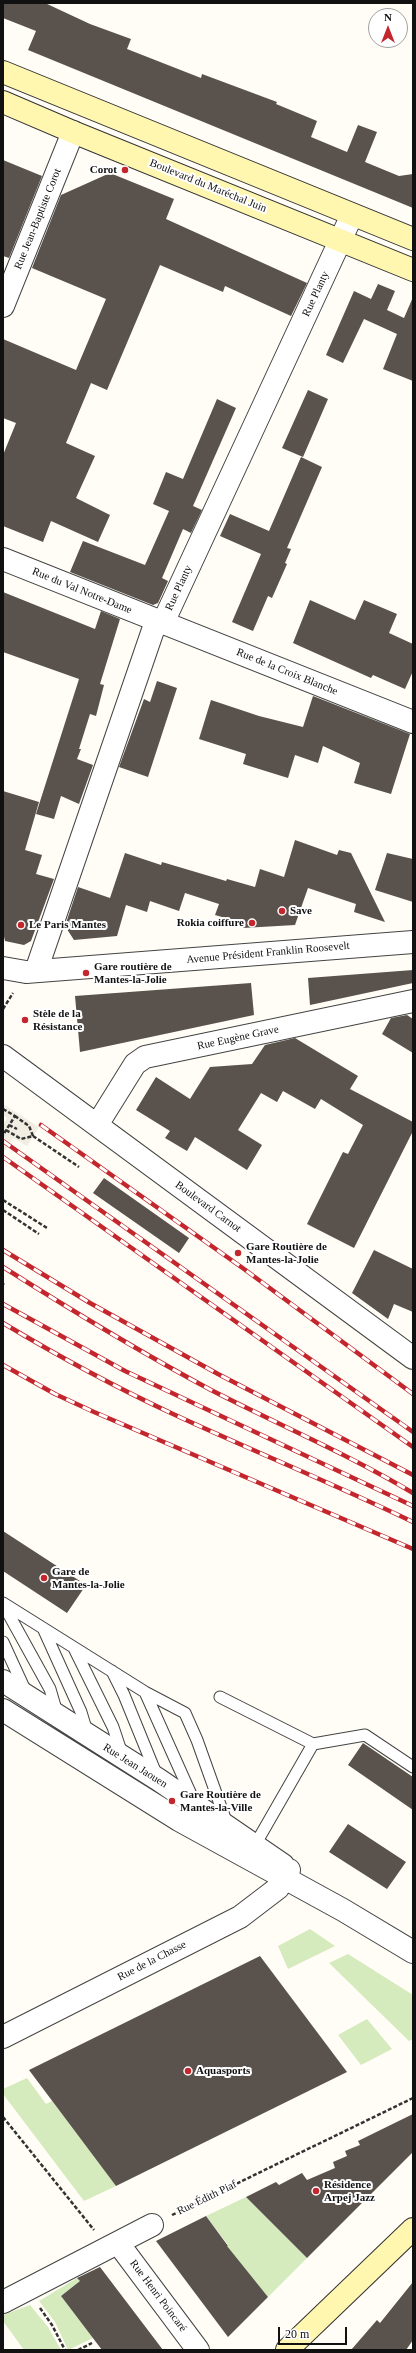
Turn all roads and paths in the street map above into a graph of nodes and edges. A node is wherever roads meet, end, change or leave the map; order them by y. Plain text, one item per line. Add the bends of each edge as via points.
1 (3, 72) edge
2 (3, 102) edge
3 (73, 132) junction
4 (352, 215) junction
5 (341, 240) junction
6 (413, 240) edge
7 (413, 270) edge
8 (3, 306) edge
9 (3, 559) edge
10 (160, 622) junction
11 (413, 722) edge
12 (413, 942) edge
13 (3, 968) edge
14 (36, 971) junction
15 (413, 1001) edge
16 (3, 1056) edge
17 (3, 1109) edge
18 (15, 1116) junction
19 (10, 1125) junction
20 (97, 1125) junction
21 (17, 1129) dead end
22 (6, 1130) junction
23 (3, 1135) edge
24 (33, 1136) junction
25 (79, 1167) dead end
26 (3, 1200) edge
27 (3, 1210) edge
28 (47, 1228) dead end
29 (39, 1234) dead end
30 (413, 1358) edge
31 (3, 1603) edge
32 (42, 1628) junction
33 (3, 1642) edge
34 (73, 1646) junction
35 (112, 1671) junction
36 (3, 1682) edge
37 (146, 1692) junction
38 (220, 1697) dead end
39 (28, 1699) junction
40 (3, 1710) edge
41 (59, 1718) junction
42 (89, 1736) junction
43 (313, 1744) junction
44 (124, 1758) junction
45 (413, 1767) edge
46 (159, 1780) junction
47 (196, 1805) junction
48 (228, 1826) junction
49 (255, 1845) junction
50 (287, 1874) junction
51 (413, 1952) edge
52 (3, 2036) edge
53 (413, 2098) edge
54 (3, 2117) edge
55 (152, 2225) joint
56 (413, 2229) edge
57 (118, 2243) junction
58 (25, 2290) junction
59 (3, 2302) edge
60 (92, 2343) dead end
61 (65, 2350) edge
62 (78, 2350) edge
63 (198, 2350) edge
64 (287, 2350) edge

1 - 4 main road
2 - 3 main road, Boulevard du Maréchal Juin
3 - 5 main road, Boulevard du Maréchal Juin
3 - 8 street, Rue Jean-Baptiste Corot
4 - 5 street, Rue Planty
4 - 6 main road
5 - 7 main road, Boulevard du Maréchal Juin
5 - 10 street, Rue Planty via 167,614
9 - 10 street, Rue du Val Notre-Dame
10 - 11 street, Rue de la Croix Blanche
10 - 14 street, Rue Planty via 153,630
12 - 14 street, Avenue Président Franklin Roosevelt
13 - 14 street, Avenue Président Franklin Roosevelt
15 - 20 street, Rue Eugène Grave via 146,1057 135,1064
16 - 20 street, Boulevard Carnot
17 - 18 path
18 - 19 path
18 - 24 path via 30,1126
19 - 21 path
19 - 22 path
20 - 30 street, Boulevard Carnot
22 - 23 path
22 - 24 path via 21,1139
24 - 25 path
26 - 28 path
27 - 29 path
31 - 32 lane
31 - 41 lane via 50,1689
32 - 34 lane
32 - 42 lane via 81,1712
33 - 39 lane
34 - 35 lane
34 - 44 lane via 113,1727
35 - 37 lane
35 - 46 lane
36 - 39 street, Rue Jean Jaouen
37 - 47 lane
37 - 48 lane via 185,1713
38 - 43 lane
39 - 41 street, Rue Jean Jaouen
40 - 50 street, Rue Jean Jaouen via 185,1824
41 - 42 street, Rue Jean Jaouen
42 - 44 street, Rue Jean Jaouen
43 - 45 lane via 365,1735
43 - 49 lane
44 - 46 street, Rue Jean Jaouen
46 - 47 street, Rue Jean Jaouen
47 - 48 street, Rue Jean Jaouen
48 - 49 street, Rue Jean Jaouen
49 - 50 street, Rue Jean Jaouen
50 - 51 street, Rue Jean Jaouen
50 - 52 street, Rue de la Chasse via 278,1888 240,1917
53 - 55 path, Rue Édith Piaf
54 - 57 path via 92,2229
55 - 57 street
56 - 64 main road
57 - 58 street
57 - 63 street, Rue Henri Poincaré
58 - 59 street
58 - 61 path via 52,2325
60 - 62 path

